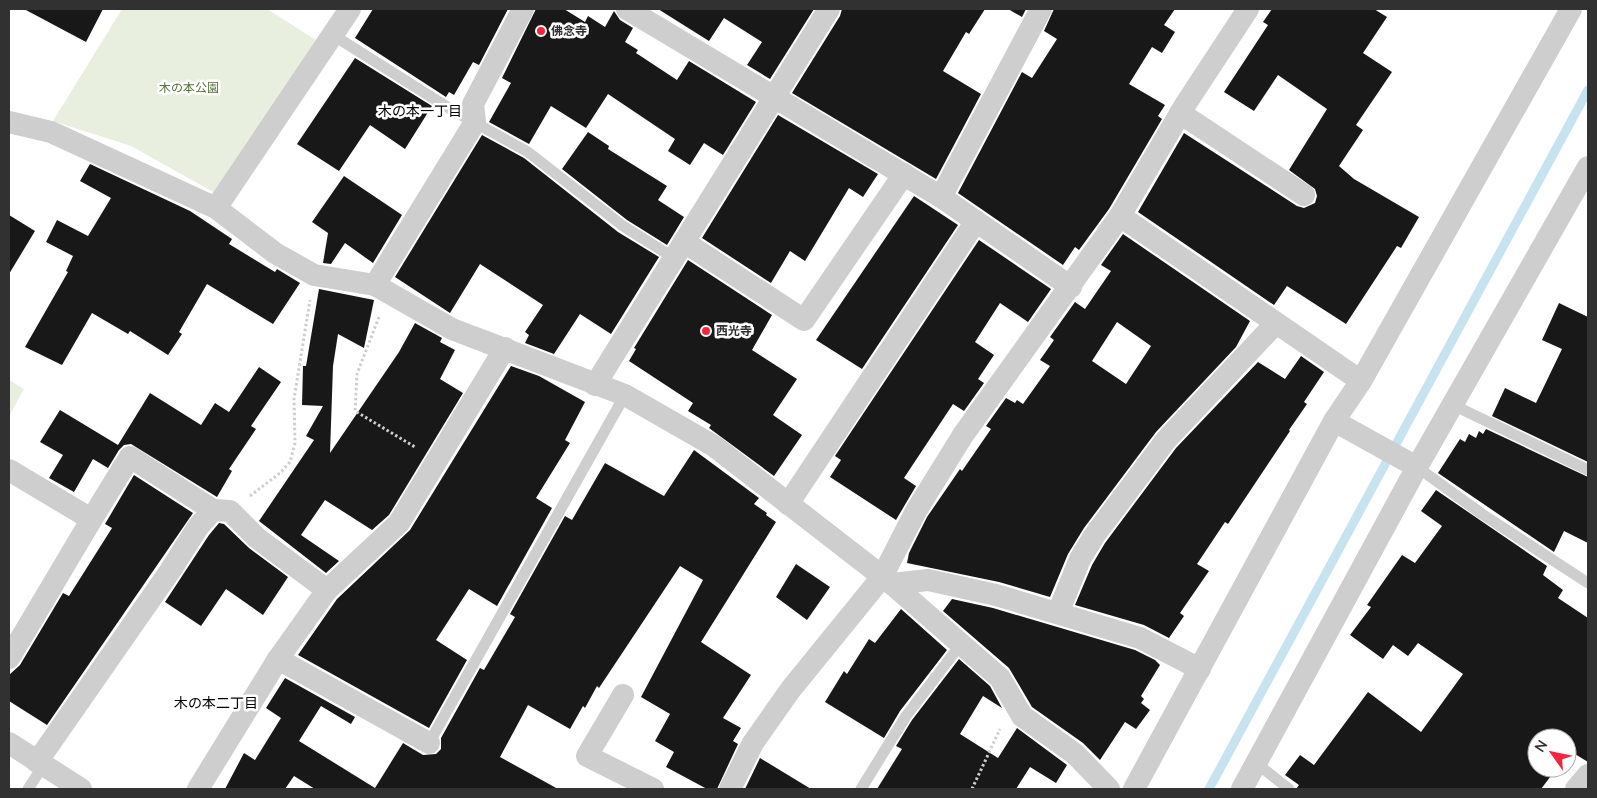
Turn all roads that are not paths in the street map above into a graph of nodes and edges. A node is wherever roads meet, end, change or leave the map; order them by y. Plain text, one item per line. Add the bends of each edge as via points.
1 (350, 9) edge
2 (524, 9) edge
3 (626, 9) edge
4 (829, 9) edge
5 (1041, 9) edge
6 (1248, 9) edge
7 (1570, 9) edge
8 (333, 35) junction
9 (774, 96) junction
10 (1180, 113) junction
11 (9, 122) edge
12 (475, 122) junction
13 (1588, 167) edge
14 (904, 174) junction
15 (1304, 195) dead end
16 (941, 196) junction
17 (216, 208) junction
18 (1120, 216) junction
19 (976, 221) junction
20 (679, 250) junction
21 (1071, 287) junction
22 (383, 290) junction
23 (1276, 323) junction
24 (505, 348) junction
25 (1361, 381) junction
26 (595, 385) junction
27 (625, 395) junction
28 (1453, 404) junction
29 (1334, 421) junction
30 (1417, 467) junction
31 (9, 470) edge
32 (1588, 470) edge
33 (788, 504) junction
34 (222, 511) junction
35 (91, 519) junction
36 (887, 580) junction
37 (1588, 583) edge
38 (327, 590) junction
39 (1058, 613) junction
40 (961, 644) junction
41 (9, 658) edge
42 (278, 658) junction
43 (1200, 669) junction
44 (622, 695) dead end
45 (9, 743) edge
46 (429, 743) joint
47 (1256, 763) junction
48 (40, 764) junction
49 (1588, 775) edge
50 (28, 789) edge
51 (81, 789) edge
52 (198, 789) edge
53 (653, 789) edge
54 (730, 789) edge
55 (861, 789) edge
56 (1109, 789) edge
57 (1134, 789) edge
58 (1242, 789) edge
59 (1289, 789) edge
60 (1576, 789) edge

1 - 8 street
2 - 12 street via 473,104
3 - 9 street
4 - 9 street
5 - 16 street
6 - 10 street
7 - 25 street
8 - 12 lane
8 - 17 street
9 - 14 street
9 - 20 street
10 - 15 street
10 - 18 street
11 - 17 street via 50,132
12 - 20 lane via 528,152 623,226
12 - 22 street
13 - 28 street
14 - 16 street
14 - 20 street via 804,320
16 - 19 street
17 - 22 street via 274,253 314,274
18 - 21 street
18 - 23 street
19 - 21 street
19 - 33 street
20 - 26 street
21 - 36 street via 963,435 916,512
22 - 24 street via 452,329
23 - 25 street
23 - 39 street via 1166,440 1094,536 1080,559
24 - 26 street
24 - 38 street via 399,523
25 - 29 street
26 - 27 street
27 - 33 street via 714,446
27 - 46 lane
28 - 30 street
28 - 32 lane
29 - 30 street
29 - 43 street
30 - 37 lane
30 - 47 street
31 - 35 street
33 - 36 street
34 - 35 street via 130,457
34 - 38 street
34 - 48 street via 198,527
35 - 41 street via 67,565
36 - 39 street via 928,580
36 - 40 street
36 - 54 street via 791,689 753,743
38 - 42 street
39 - 43 street via 1140,638
40 - 55 lane via 906,716
40 - 56 street via 1000,678 1022,716 1075,754
42 - 46 street
42 - 52 street
43 - 57 street
44 - 53 street via 587,756
45 - 48 street
47 - 58 street
47 - 59 lane
48 - 50 lane
48 - 51 street
49 - 60 street

